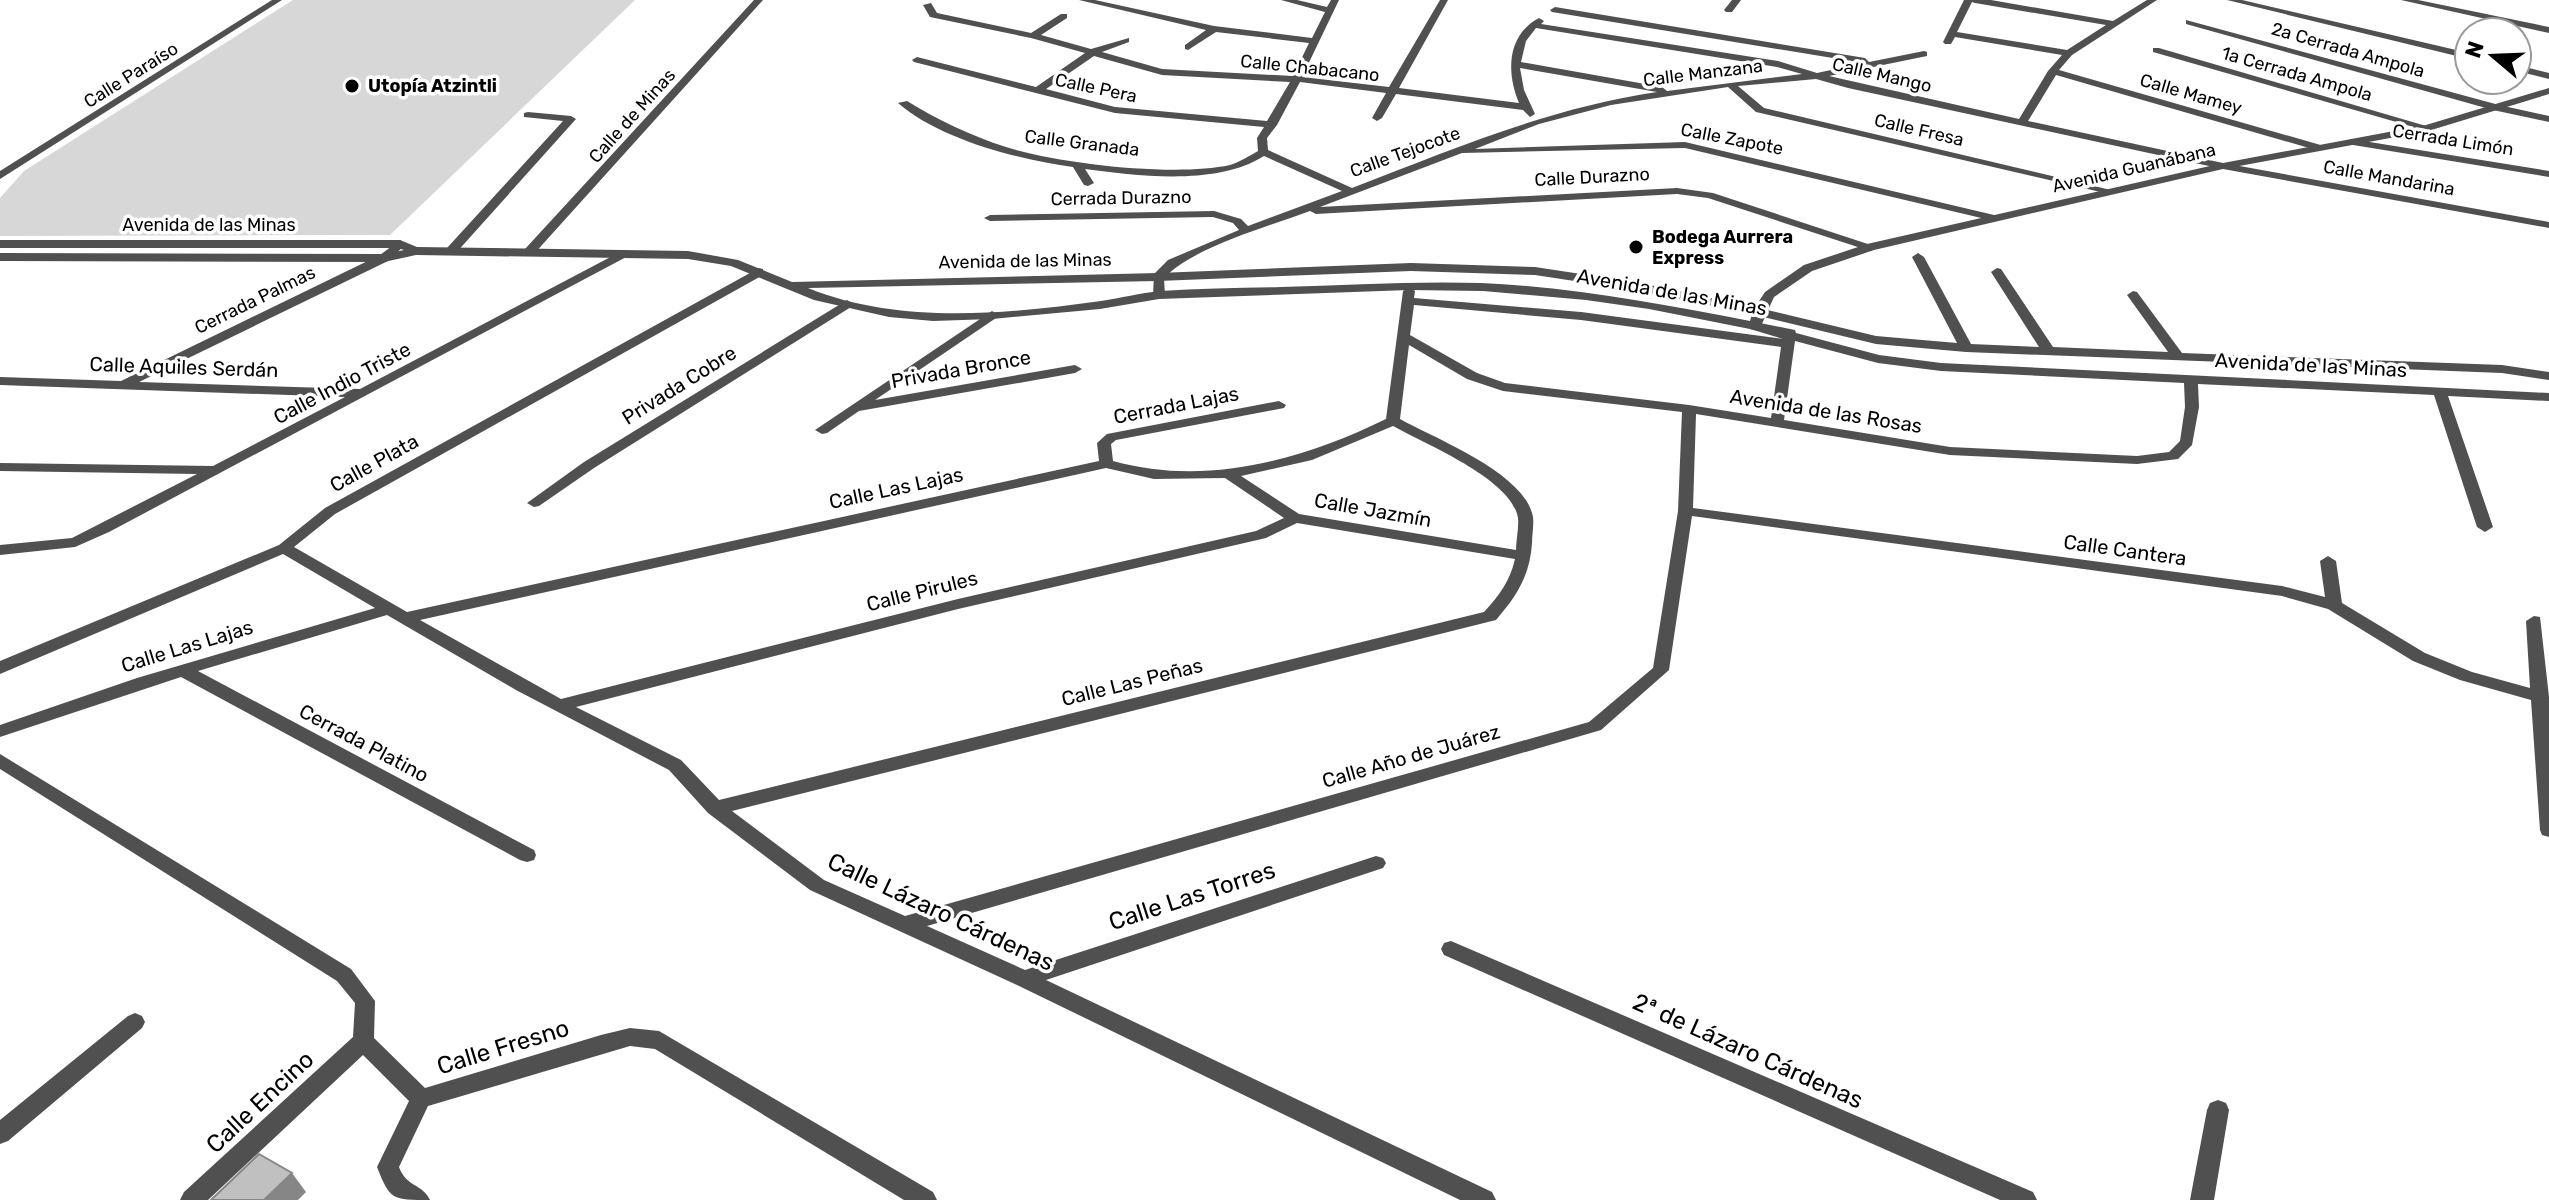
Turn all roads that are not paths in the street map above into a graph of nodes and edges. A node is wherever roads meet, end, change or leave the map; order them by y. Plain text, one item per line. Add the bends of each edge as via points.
1 (278, 0) edge
2 (759, 0) edge
3 (1083, 0) edge
4 (1285, 0) edge
5 (1335, 0) edge
6 (1444, 0) edge
7 (1583, 0) edge
8 (1737, 0) edge
9 (1968, 0) edge
10 (1975, 0) edge
11 (2153, 0) edge
12 (2231, 0) edge
13 (2405, 0) edge
14 (928, 5) dead end
15 (1328, 10) junction
16 (1555, 10) junction
17 (1729, 10) dead end
18 (1064, 16) dead end
19 (2189, 22) dead end
20 (2114, 24) junction
21 (1532, 25) junction
22 (1214, 29) junction
23 (2549, 30) edge
24 (1033, 36) junction
25 (1126, 40) dead end
26 (1312, 41) junction
27 (1188, 47) dead end
28 (2156, 50) dead end
29 (1093, 52) junction
30 (2453, 52) edge
31 (2069, 53) junction
32 (1924, 54) dead end
33 (917, 60) dead end
34 (1877, 63) junction
35 (1514, 64) junction
36 (2053, 71) junction
37 (1815, 76) junction
38 (1297, 79) junction
39 (1730, 84) junction
40 (1037, 91) junction
41 (2549, 91) edge
42 (1392, 92) junction
43 (1673, 92) junction
44 (903, 103) dead end
45 (1525, 107) junction
46 (2497, 108) junction
47 (528, 115) dead end
48 (1377, 118) dead end
49 (2549, 119) edge
50 (2023, 121) junction
51 (1535, 122) junction
52 (1272, 125) junction
53 (2428, 128) junction
54 (2351, 142) junction
55 (2320, 148) junction
56 (1263, 152) junction
57 (1456, 153) junction
58 (1076, 163) junction
59 (2223, 166) junction
60 (2549, 174) edge
61 (0, 176) edge
62 (1088, 183) dead end
63 (1350, 191) junction
64 (2109, 191) junction
65 (1306, 211) junction
66 (990, 218) dead end
67 (1994, 218) junction
68 (2549, 225) edge
69 (1246, 231) junction
70 (0, 244) edge
71 (400, 244) junction
72 (1871, 247) junction
73 (416, 251) junction
74 (451, 251) junction
75 (529, 252) junction
76 (624, 255) junction
77 (0, 257) edge
78 (1918, 257) dead end
79 (384, 258) junction
80 (759, 272) junction
81 (1997, 272) dead end
82 (1158, 277) junction
83 (790, 285) junction
84 (1409, 286) junction
85 (1159, 295) junction
86 (2133, 295) dead end
87 (1410, 301) junction
88 (847, 304) junction
89 (992, 315) junction
90 (1757, 319) junction
91 (1403, 336) junction
92 (1789, 339) junction
93 (1966, 348) junction
94 (2049, 352) junction
95 (2179, 358) junction
96 (1075, 369) dead end
97 (2549, 376) edge
98 (2191, 379) junction
99 (0, 381) edge
100 (122, 384) junction
101 (2440, 392) junction
102 (366, 393) junction
103 (2549, 397) edge
104 (1279, 405) dead end
105 (854, 408) junction
106 (1689, 409) junction
107 (1393, 421) junction
108 (1777, 423) junction
109 (822, 430) dead end
110 (1106, 464) junction
111 (0, 467) edge
112 (220, 470) junction
113 (1227, 473) junction
114 (534, 503) dead end
115 (1685, 511) junction
116 (1295, 518) junction
117 (2485, 527) dead end
118 (284, 548) junction
119 (0, 550) edge
120 (1523, 556) junction
121 (2328, 561) dead end
122 (2334, 605) junction
123 (397, 614) junction
124 (2534, 621) dead end
125 (0, 668) edge
126 (182, 670) junction
127 (2540, 697) junction
128 (559, 705) junction
129 (0, 731) edge
130 (0, 760) edge
131 (715, 808) junction
132 (2549, 830) edge
133 (527, 855) dead end
134 (1376, 863) dead end
135 (903, 925) junction
136 (1451, 949) dead end
137 (1024, 979) junction
138 (135, 1022) dead end
139 (363, 1041) junction
140 (421, 1099) junction
141 (2218, 1110) dead end
142 (0, 1134) edge
143 (192, 1200) edge
144 (418, 1200) edge
145 (925, 1200) edge
146 (1484, 1200) edge
147 (2025, 1200) edge
148 (2202, 1200) edge

1 - 61 street, Calle Paraíso
2 - 75 street, Calle de Minas
3 - 22 street
4 - 15 street
5 - 15 street
6 - 42 street
7 - 16 street
8 - 17 street
9 - 31 street via 1950,38
10 - 20 street
11 - 20 street
12 - 30 street
13 - 23 street
14 - 24 street, Calle Chabacano via 933,15
15 - 26 street
16 - 21 street
16 - 34 street, Calle Manzana
18 - 24 street
19 - 46 street, 2a Cerrada Ampola
20 - 31 street
21 - 35 street
21 - 37 street, Calle Mango via 1778,64
22 - 26 street
22 - 27 street
24 - 29 street, Calle Chabacano
25 - 29 street
26 - 38 street
28 - 53 street, 1a Cerrada Ampola
29 - 38 street, Calle Chabacano via 1162,72
29 - 40 street
31 - 36 street
32 - 34 street, Calle Manzana
33 - 40 street, Calle Pera
34 - 37 street, Calle Manzana
35 - 43 street
35 - 45 street
36 - 50 street
36 - 55 street, Calle Mamey
37 - 39 street, Calle Manzana
37 - 50 street, Calle Mango
38 - 42 street, Calle Chabacano
38 - 52 street
39 - 43 street, Calle Manzana
39 - 64 street, Calle Fresa via 1760,110
40 - 52 street, Calle Pera via 1128,112
41 - 46 street, Avenida Guanábana
42 - 45 street, Calle Chabacano
42 - 48 street
43 - 51 street, Calle Manzana
44 - 58 street, Calle Granada via 965,137 1017,154
45 - 51 street
46 - 49 street, 2a Cerrada Ampola
46 - 53 street, Avenida Guanábana
47 - 74 street via 571,119
50 - 59 street, Calle Mango
51 - 57 street, Calle Tejocote
52 - 56 street via 1262,138
53 - 54 street, Avenida Guanábana
54 - 55 street, Avenida Guanábana
54 - 60 street, Cerrada Limón
55 - 59 street, Avenida Guanábana
56 - 58 street, Calle Granada via 1230,168 1134,169
56 - 63 street
57 - 63 street, Calle Tejocote
57 - 67 street, Calle Zapote via 1685,145
58 - 62 street
59 - 64 street, Avenida Guanábana
59 - 68 street, Calle Mandarina
63 - 65 street, Calle Tejocote
64 - 67 street, Avenida Guanábana
65 - 69 street, Calle Tejocote
65 - 72 street, Calle Durazno via 1677,191 1709,195
66 - 69 street, Cerrada Durazno via 1214,214 1237,221
67 - 72 street, Avenida Guanábana
69 - 82 street, Calle Tejocote via 1172,263
70 - 71 street, Avenida de las Minas
71 - 73 street, Avenida de las Minas
71 - 79 street, Cerrada Palmas
72 - 90 street, Avenida Guanábana via 1808,268 1769,295
73 - 74 street, Avenida de las Minas
73 - 79 street, Avenida de las Minas
74 - 75 street, Avenida de las Minas
75 - 76 street, Avenida de las Minas
76 - 80 street, Avenida de las Minas via 688,255
76 - 102 street, Calle Indio Triste
77 - 79 street, Avenida de las Minas
78 - 93 street
79 - 100 street, Cerrada Palmas
80 - 83 street, Avenida de las Minas
80 - 118 street, Calle Plata via 330,511
81 - 94 street
82 - 83 street, Avenida de las Minas
82 - 85 street
82 - 90 street, Avenida de las Minas via 1411,267 1535,271 1640,287
83 - 88 street, Avenida de las Minas
84 - 85 street, Avenida de las Minas
84 - 87 street
84 - 90 street, Avenida de las Minas via 1586,296
85 - 89 street, Avenida de las Minas
86 - 95 street
87 - 91 street
87 - 92 street
88 - 89 street, Avenida de las Minas via 933,317
88 - 114 street, Privada Cobre
89 - 105 street, Privada Bronce
90 - 92 street, Avenida de las Minas
90 - 93 street, Avenida de las Minas via 1876,340
91 - 106 street, Avenida de las Rosas via 1472,376 1503,387
91 - 107 street
92 - 98 street, Avenida de las Minas via 1941,367
92 - 108 street
93 - 94 street, Avenida de las Minas
94 - 95 street, Avenida de las Minas
95 - 97 street, Avenida de las Minas via 2502,369
96 - 105 street, Privada Bronce
98 - 101 street, Avenida de las Minas
98 - 108 street, Avenida de las Rosas via 2187,442 2173,456 2137,460 1950,451
99 - 100 street, Calle Aquiles Serdán
100 - 102 street, Calle Aquiles Serdán
101 - 103 street, Avenida de las Minas
101 - 117 street
102 - 112 street, Calle Indio Triste
104 - 110 street, Cerrada Lajas via 1112,437 1104,443
105 - 109 street, Privada Bronce
106 - 108 street, Avenida de las Rosas
106 - 115 street, Calle Año de Juárez
107 - 113 street, Calle Las Lajas via 1318,454
107 - 120 street, Calle Las Peñas via 1500,481 1515,496 1525,515
110 - 113 street, Calle Las Lajas via 1151,475
110 - 123 street, Calle Las Lajas
111 - 112 street
112 - 119 street, Calle Indio Triste via 75,542
113 - 116 street, Calle Jazmín
115 - 122 street, Calle Cantera via 2282,591
115 - 135 street, Calle Año de Juárez via 1661,670 1595,726
116 - 120 street, Calle Jazmín
116 - 128 street, Calle Pirules via 1261,535 958,604
118 - 123 street, Calle Lázaro Cárdenas
118 - 125 street, Calle Plata
120 - 131 street, Calle Las Peñas via 1515,588 1490,616
121 - 122 street
122 - 127 street, Calle Cantera via 2419,657
123 - 126 street, Calle Las Lajas
123 - 128 street, Calle Lázaro Cárdenas
124 - 127 street
126 - 129 street, Calle Las Lajas
126 - 133 street, Cerrada Platino
127 - 132 street
128 - 131 street, Calle Lázaro Cárdenas via 675,765
130 - 139 street via 344,975 365,1001
131 - 135 street, Calle Lázaro Cárdenas via 817,885
134 - 137 street, Calle Las Torres
135 - 137 street, Calle Lázaro Cárdenas
136 - 147 street, 2ª de Lázaro Cárdenas
137 - 146 street, Calle Lázaro Cárdenas
138 - 142 street
139 - 140 street, Calle Fresno
139 - 143 street, Calle Encino
140 - 144 street via 388,1167 395,1186
140 - 145 street, Calle Fresno via 601,1044 630,1037 659,1040
141 - 148 street

